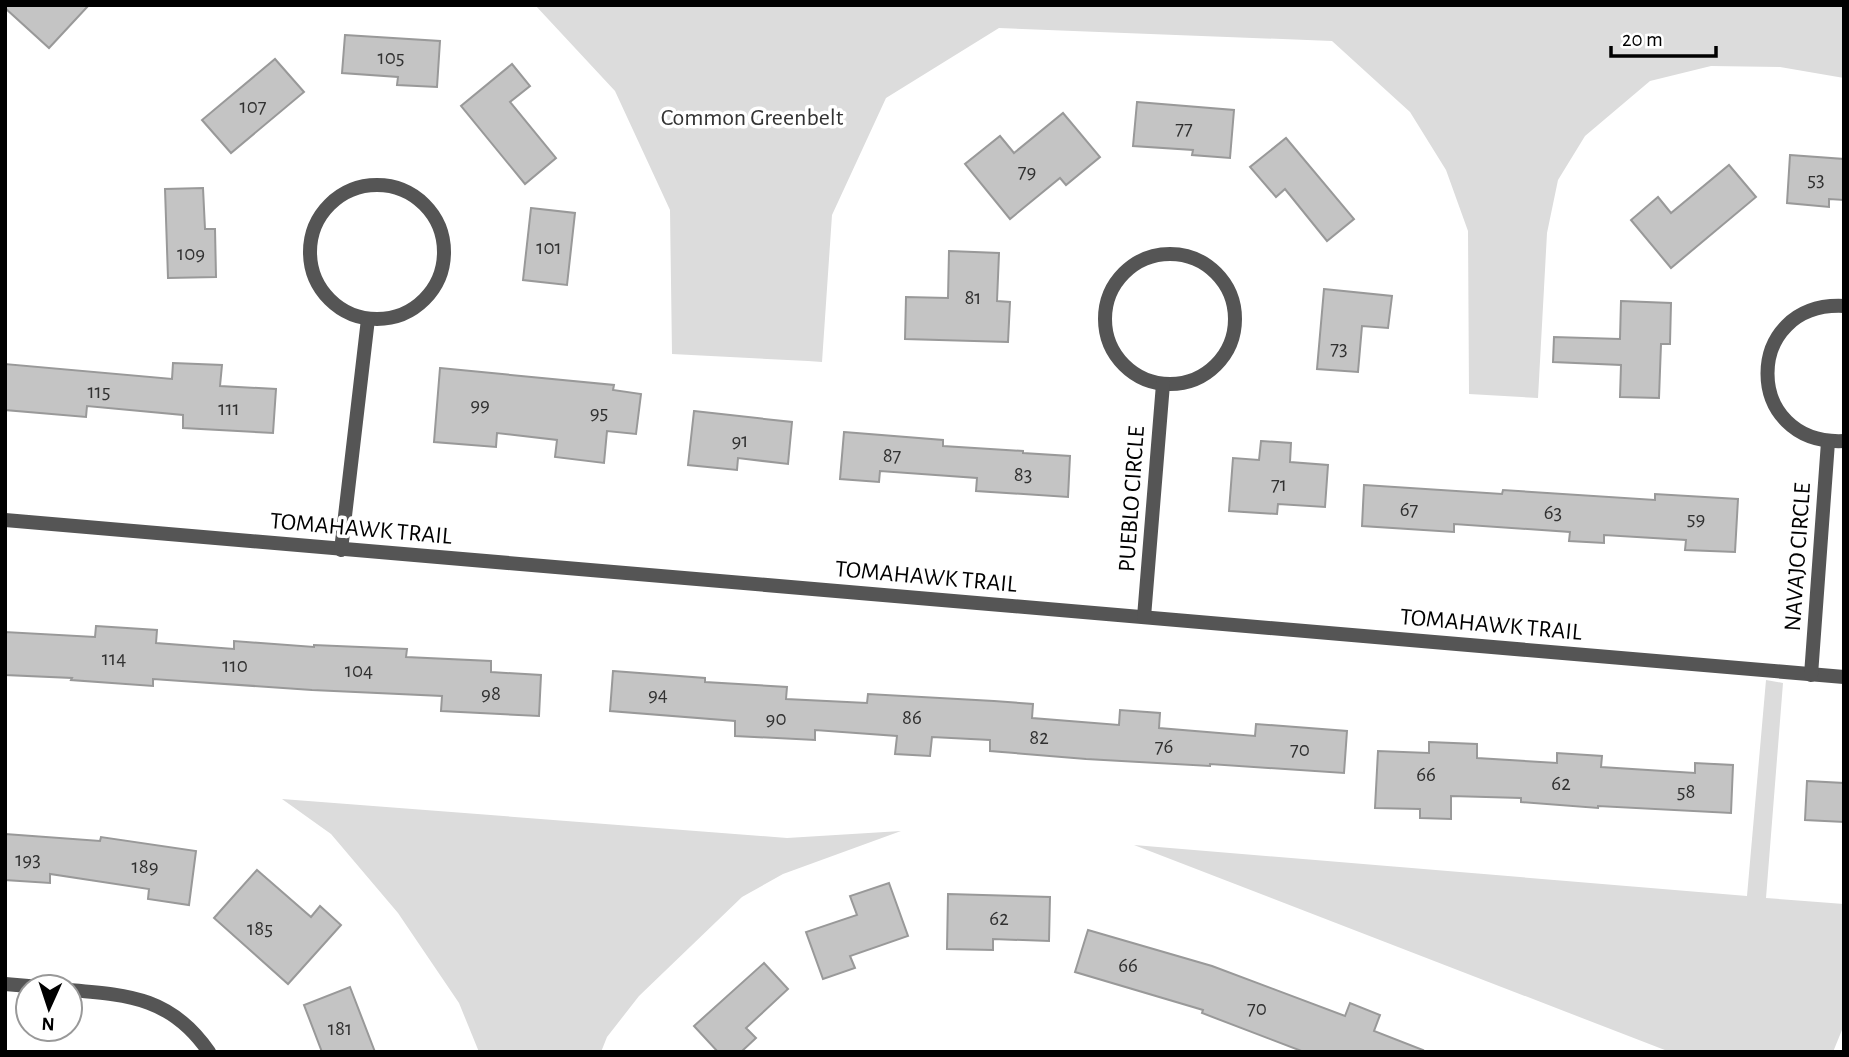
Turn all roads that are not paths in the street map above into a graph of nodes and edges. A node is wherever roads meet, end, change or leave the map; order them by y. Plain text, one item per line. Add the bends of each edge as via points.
1 (1844, 306) edge
2 (368, 319) junction
3 (1163, 384) junction
4 (1844, 441) edge
5 (1828, 442) junction
6 (5, 520) edge
7 (341, 550) junction
8 (1144, 617) junction
9 (1811, 675) junction
10 (1844, 677) edge
11 (84, 991) edge
12 (209, 1052) edge

1 - 5 street via 1807,310 1788,323 1775,340 1768,362 1767,384 1774,405 1806,436
2 - 2 street via 347,313 329,300 310,262 311,240 331,202 371,185 393,187 413,195 430,211 441,231 440,275 429,295 412,309 391,318
2 - 7 street
3 - 3 street via 1124,366 1105,329 1105,308 1125,271 1163,253 1184,254 1221,277 1232,297 1236,319 1222,359 1185,383
3 - 8 street, PUEBLO CIRCLE
4 - 5 street
5 - 9 street, NAVAJO CIRCLE
6 - 7 street, TOMAHAWK TRAIL
7 - 8 street, TOMAHAWK TRAIL
8 - 9 street, TOMAHAWK TRAIL
9 - 10 street, TOMAHAWK TRAIL
11 - 12 street via 118,994 168,1010

